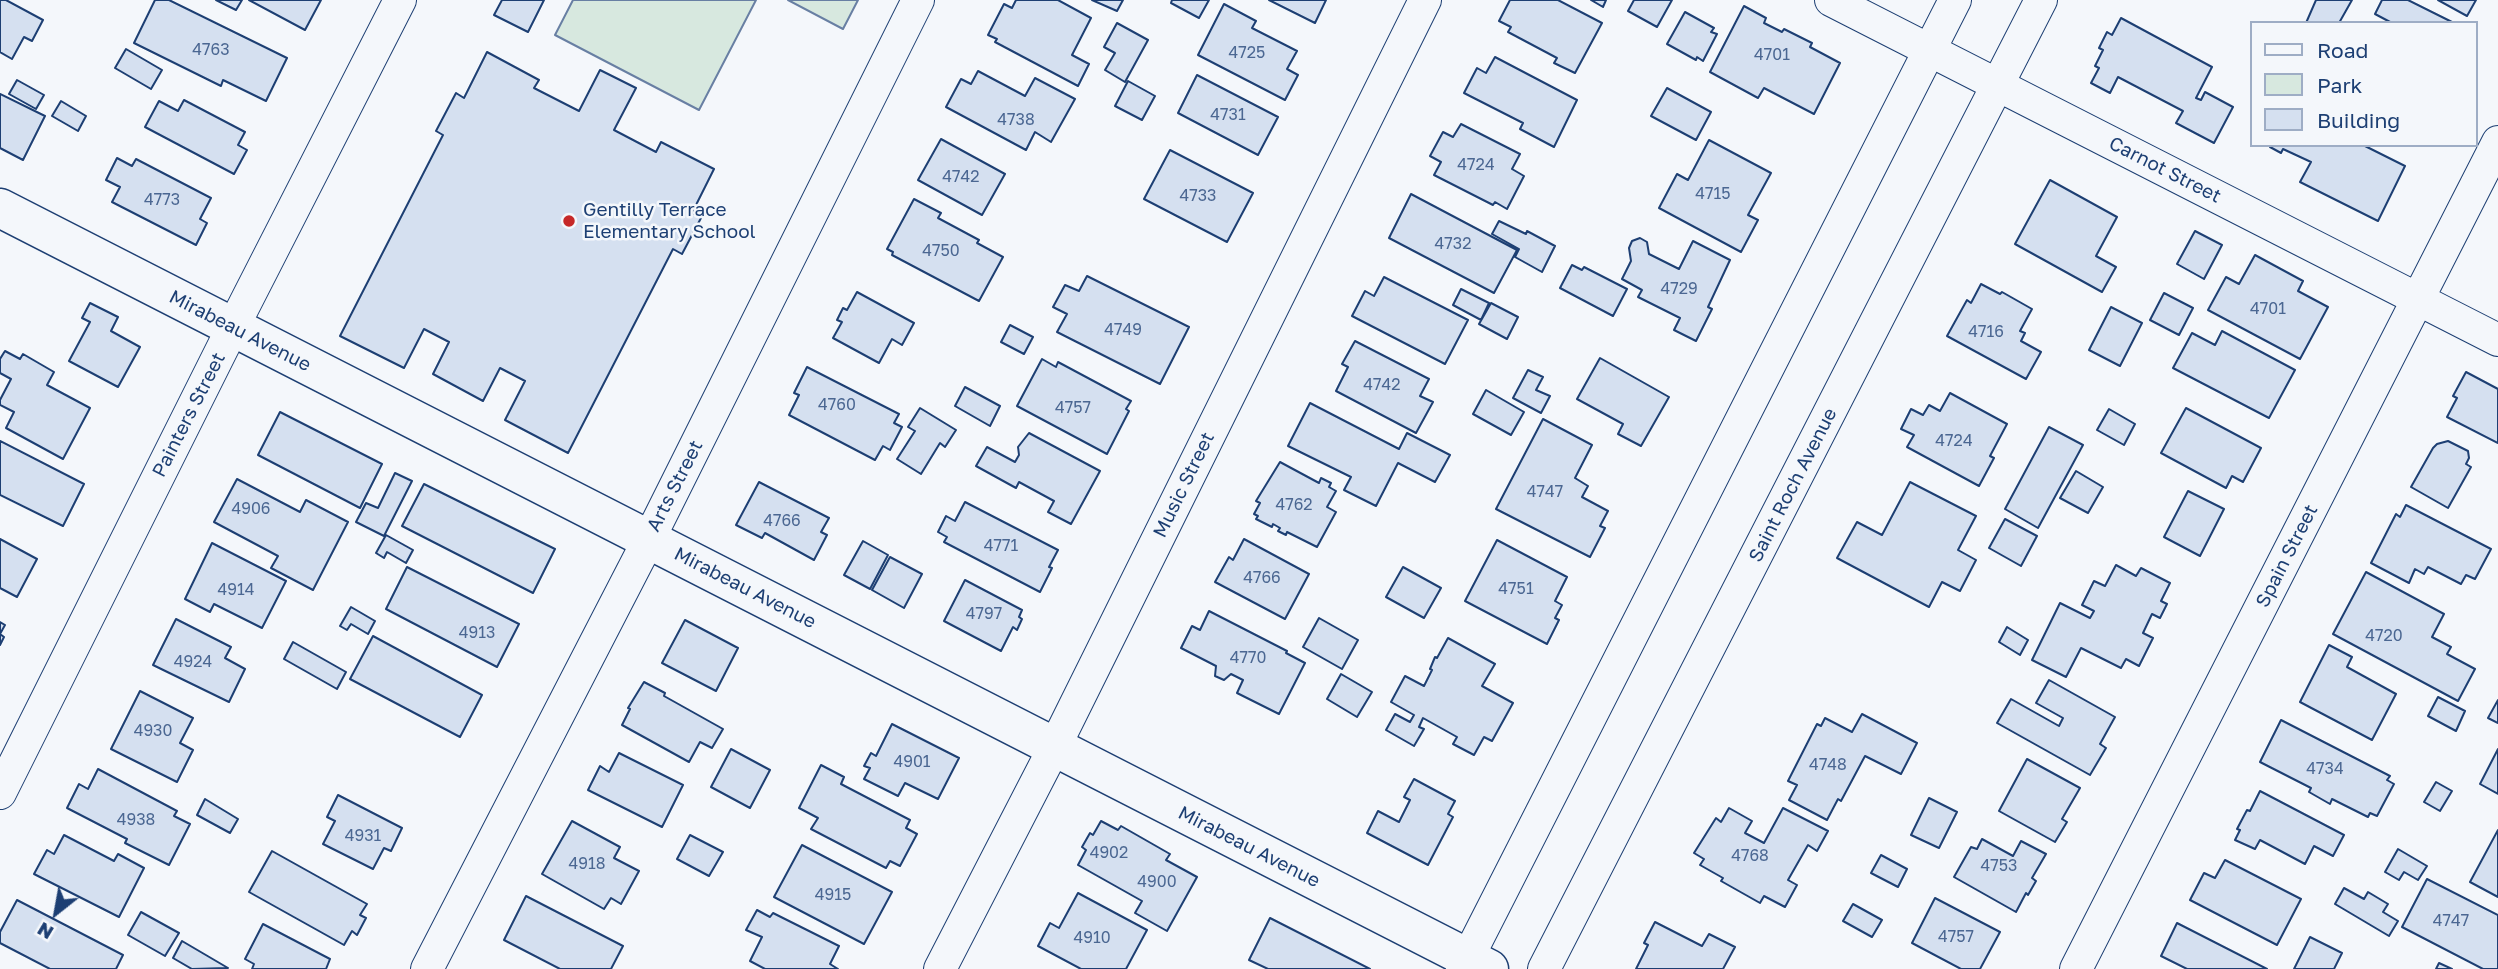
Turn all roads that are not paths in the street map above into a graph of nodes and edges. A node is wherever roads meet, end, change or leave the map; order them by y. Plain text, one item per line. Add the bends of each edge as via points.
1 (400, 0) edge
2 (918, 0) edge
3 (1425, 0) edge
4 (1831, 0) edge
5 (1955, 0) edge
6 (2041, 0) edge
7 (1930, 50) junction
8 (1998, 85) junction
9 (2498, 142) edge
10 (0, 208) edge
11 (2418, 299) junction
12 (233, 327) junction
13 (2498, 340) edge
14 (649, 539) junction
15 (1054, 748) junction
16 (0, 793) edge
17 (1473, 965) edge
18 (428, 969) edge
19 (940, 969) edge
20 (1545, 969) edge
21 (2076, 969) edge

1 - 12 street, Painters Street
2 - 14 street, Arts Street
3 - 15 street, Music Street
4 - 7 street, Carnot Street
5 - 7 street
6 - 8 street, Saint Roch Avenue
7 - 8 street, Carnot Street
7 - 17 street
8 - 11 street, Carnot Street
8 - 20 street, Saint Roch Avenue
9 - 11 street, Spain Street
10 - 12 street, Mirabeau Avenue
11 - 13 street, Carnot Street
11 - 21 street, Spain Street
12 - 14 street, Mirabeau Avenue
12 - 16 street, Painters Street
14 - 15 street, Mirabeau Avenue
14 - 18 street, Arts Street
15 - 17 street, Mirabeau Avenue
15 - 19 street, Music Street

